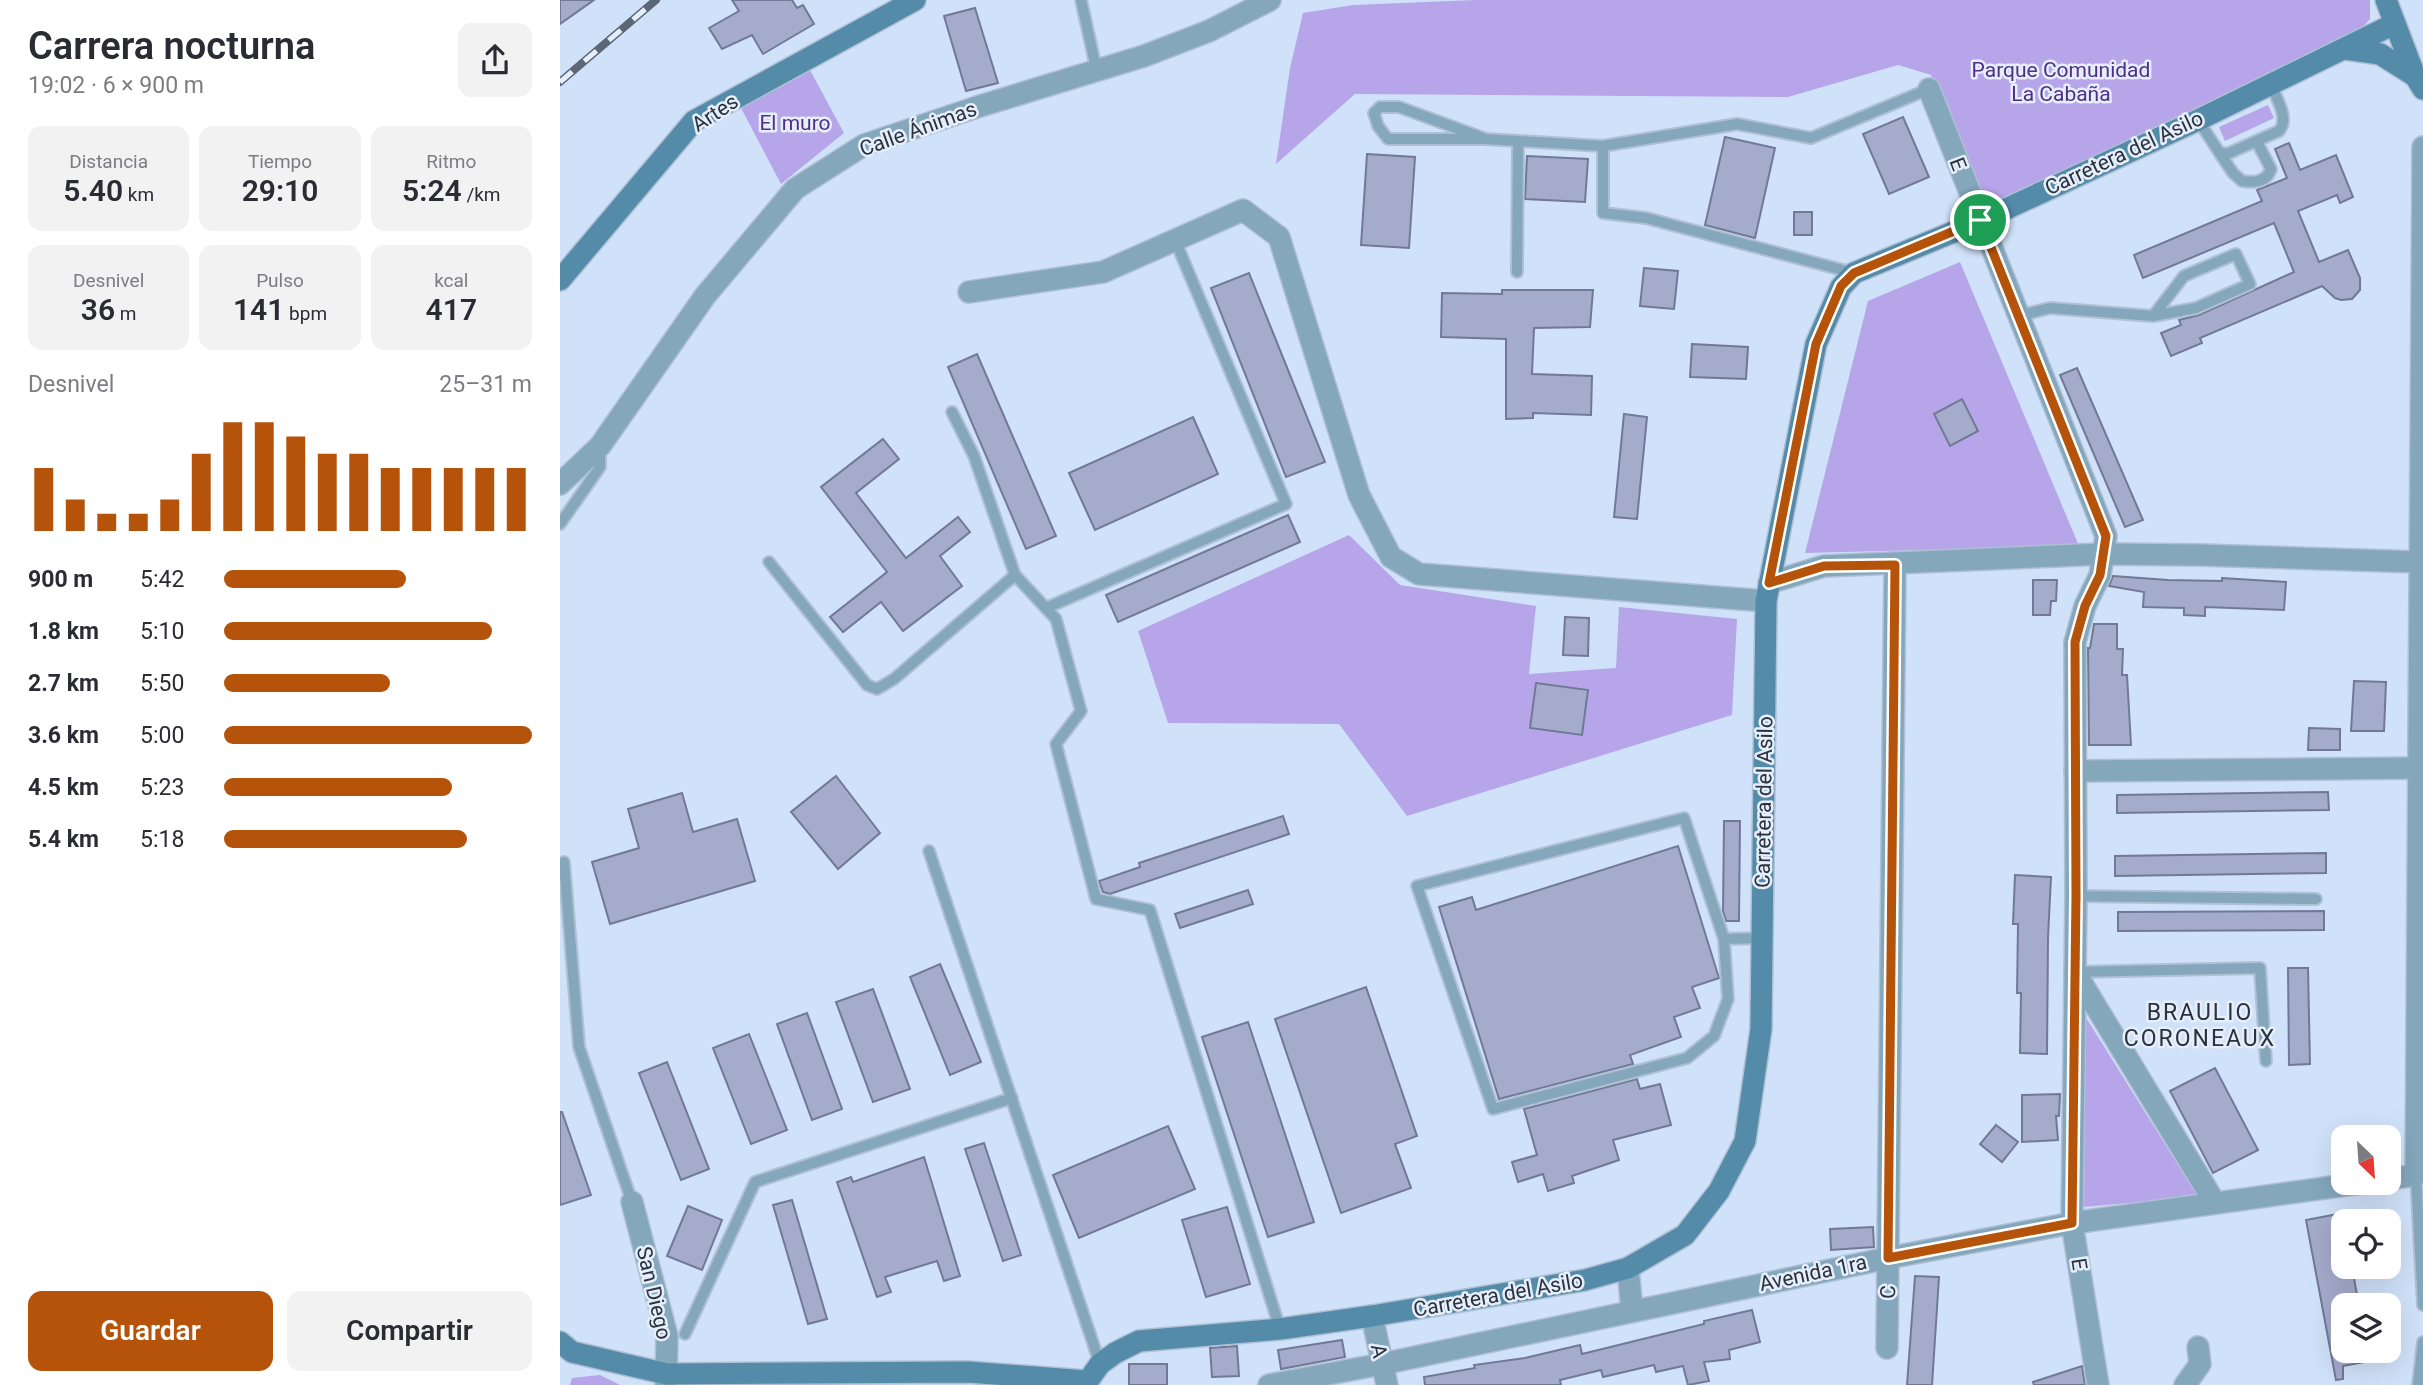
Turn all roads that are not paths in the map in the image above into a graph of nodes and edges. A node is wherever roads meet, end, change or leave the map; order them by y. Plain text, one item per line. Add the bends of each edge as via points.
1 (915, 0) edge
2 (1081, 0) edge
3 (1270, 0) edge
4 (2379, 0) edge
5 (2386, 0) edge
6 (2394, 24) junction
7 (2368, 36) junction
8 (2344, 49) junction
9 (1097, 72) junction
10 (2419, 83) edge
11 (2271, 84) junction
12 (1929, 89) joint
13 (2198, 120) junction
14 (1486, 139) junction
15 (1518, 142) junction
16 (2257, 142) junction
17 (1603, 146) junction
18 (2423, 147) edge
19 (2220, 152) junction
20 (1980, 220) junction
21 (1175, 240) junction
22 (1517, 272) dead end
23 (1854, 273) junction
24 (560, 280) edge
25 (970, 292) dead end
26 (2018, 316) junction
27 (2153, 316) junction
28 (952, 412) dead end
29 (600, 446) junction
30 (560, 484) edge
31 (560, 524) edge
32 (2103, 554) junction
33 (769, 562) dead end
34 (2420, 562) junction
35 (1895, 565) junction
36 (1015, 575) junction
37 (1767, 592) junction
38 (1046, 608) junction
39 (2420, 768) edge
40 (2075, 771) junction
41 (929, 851) dead end
42 (564, 862) dead end
43 (2076, 896) junction
44 (2316, 899) dead end
45 (1763, 938) junction
46 (1724, 939) junction
47 (2075, 972) junction
48 (2266, 1061) dead end
49 (1012, 1098) junction
50 (2420, 1175) edge
51 (2401, 1177) edge
52 (2331, 1187) edge
53 (632, 1202) joint
54 (2215, 1203) junction
55 (2072, 1223) junction
56 (1888, 1258) junction
57 (1628, 1268) junction
58 (2423, 1305) edge
59 (1632, 1311) junction
60 (1372, 1316) junction
61 (1280, 1329) junction
62 (685, 1334) dead end
63 (2423, 1342) edge
64 (2198, 1347) dead end
65 (1887, 1348) dead end
66 (564, 1355) edge
67 (1100, 1364) junction
68 (1382, 1364) junction
69 (666, 1380) edge
70 (1087, 1384) edge
71 (1269, 1385) edge
72 (1387, 1385) edge
73 (2098, 1385) edge
74 (2185, 1385) edge
75 (2418, 1385) edge

1 - 24 street, Artes via 694,121
2 - 9 lane
3 - 9 street, Calle Ánimas via 1209,30
4 - 7 street via 2377,19
5 - 6 street
6 - 7 street, Carretera del Asilo
6 - 10 street
7 - 8 street, Carretera del Asilo
8 - 10 street via 2380,54
8 - 11 street, Carretera del Asilo
9 - 29 street, Calle Ánimas via 864,145 795,189 705,296
11 - 13 street, Carretera del Asilo
11 - 16 lane via 2284,126
12 - 17 lane via 1811,138 1737,124
12 - 20 street, E
13 - 19 lane
13 - 20 street, Carretera del Asilo
14 - 14 lane via 1388,139 1374,113 1380,107 1399,107
14 - 15 lane
15 - 17 lane
15 - 22 lane
16 - 19 lane via 2234,153
16 - 19 lane via 2271,169 2259,181 2242,181
17 - 23 lane via 1603,214 1646,218
18 - 34 street
20 - 23 street, Carretera del Asilo
20 - 26 street, E
21 - 25 street via 1103,272
21 - 37 street via 1242,211 1279,237 1359,495 1391,557 1419,575
21 - 38 lane via 1286,504
23 - 37 street, Carretera del Asilo via 1841,286 1816,344
26 - 27 lane via 2050,309
26 - 32 street, E via 2106,536
27 - 27 lane via 2196,308 2250,284 2236,254 2184,276
28 - 36 lane via 974,456
29 - 30 street, Calle Ánimas
29 - 31 lane, Calle Ánimas via 600,467
32 - 34 street
32 - 35 street
32 - 40 street, E via 2100,575 2075,642
33 - 36 lane via 867,685 877,689
34 - 39 street
35 - 37 street via 1824,566
35 - 56 street, C
36 - 38 lane
37 - 45 street, Carretera del Asilo
38 - 61 lane via 1056,618 1081,711 1056,744 1096,899 1150,910
39 - 40 street
39 - 50 street
40 - 43 street, E
41 - 49 lane
42 - 53 lane via 579,1047
43 - 44 lane
43 - 47 street, E
45 - 46 lane
45 - 57 street, Carretera del Asilo via 1761,1029 1745,1141 1719,1191 1685,1236
46 - 46 lane via 1728,999 1714,1036 1687,1058 1493,1109 1417,886 1684,818
47 - 48 lane via 2260,968
47 - 54 street
47 - 55 street, E
49 - 62 lane via 755,1182
49 - 67 lane
50 - 51 street
50 - 58 lane
52 - 54 street, Avenida 1ra
53 - 69 street, San Diego via 667,1336
54 - 55 street, Avenida 1ra
55 - 56 street, Avenida 1ra
55 - 73 street, E
56 - 59 street, Avenida 1ra
56 - 65 street, C
57 - 59 street
57 - 60 street, Carretera del Asilo via 1585,1280
59 - 68 street, Avenida 1ra
60 - 61 street, Carretera del Asilo
60 - 68 street, A
61 - 67 street, Carretera del Asilo via 1139,1341
63 - 75 lane
64 - 74 street via 2200,1364
66 - 69 street
67 - 70 street, Carretera del Asilo
68 - 71 street, Avenida 1ra
68 - 72 street, A
69 - 70 street via 968,1372

